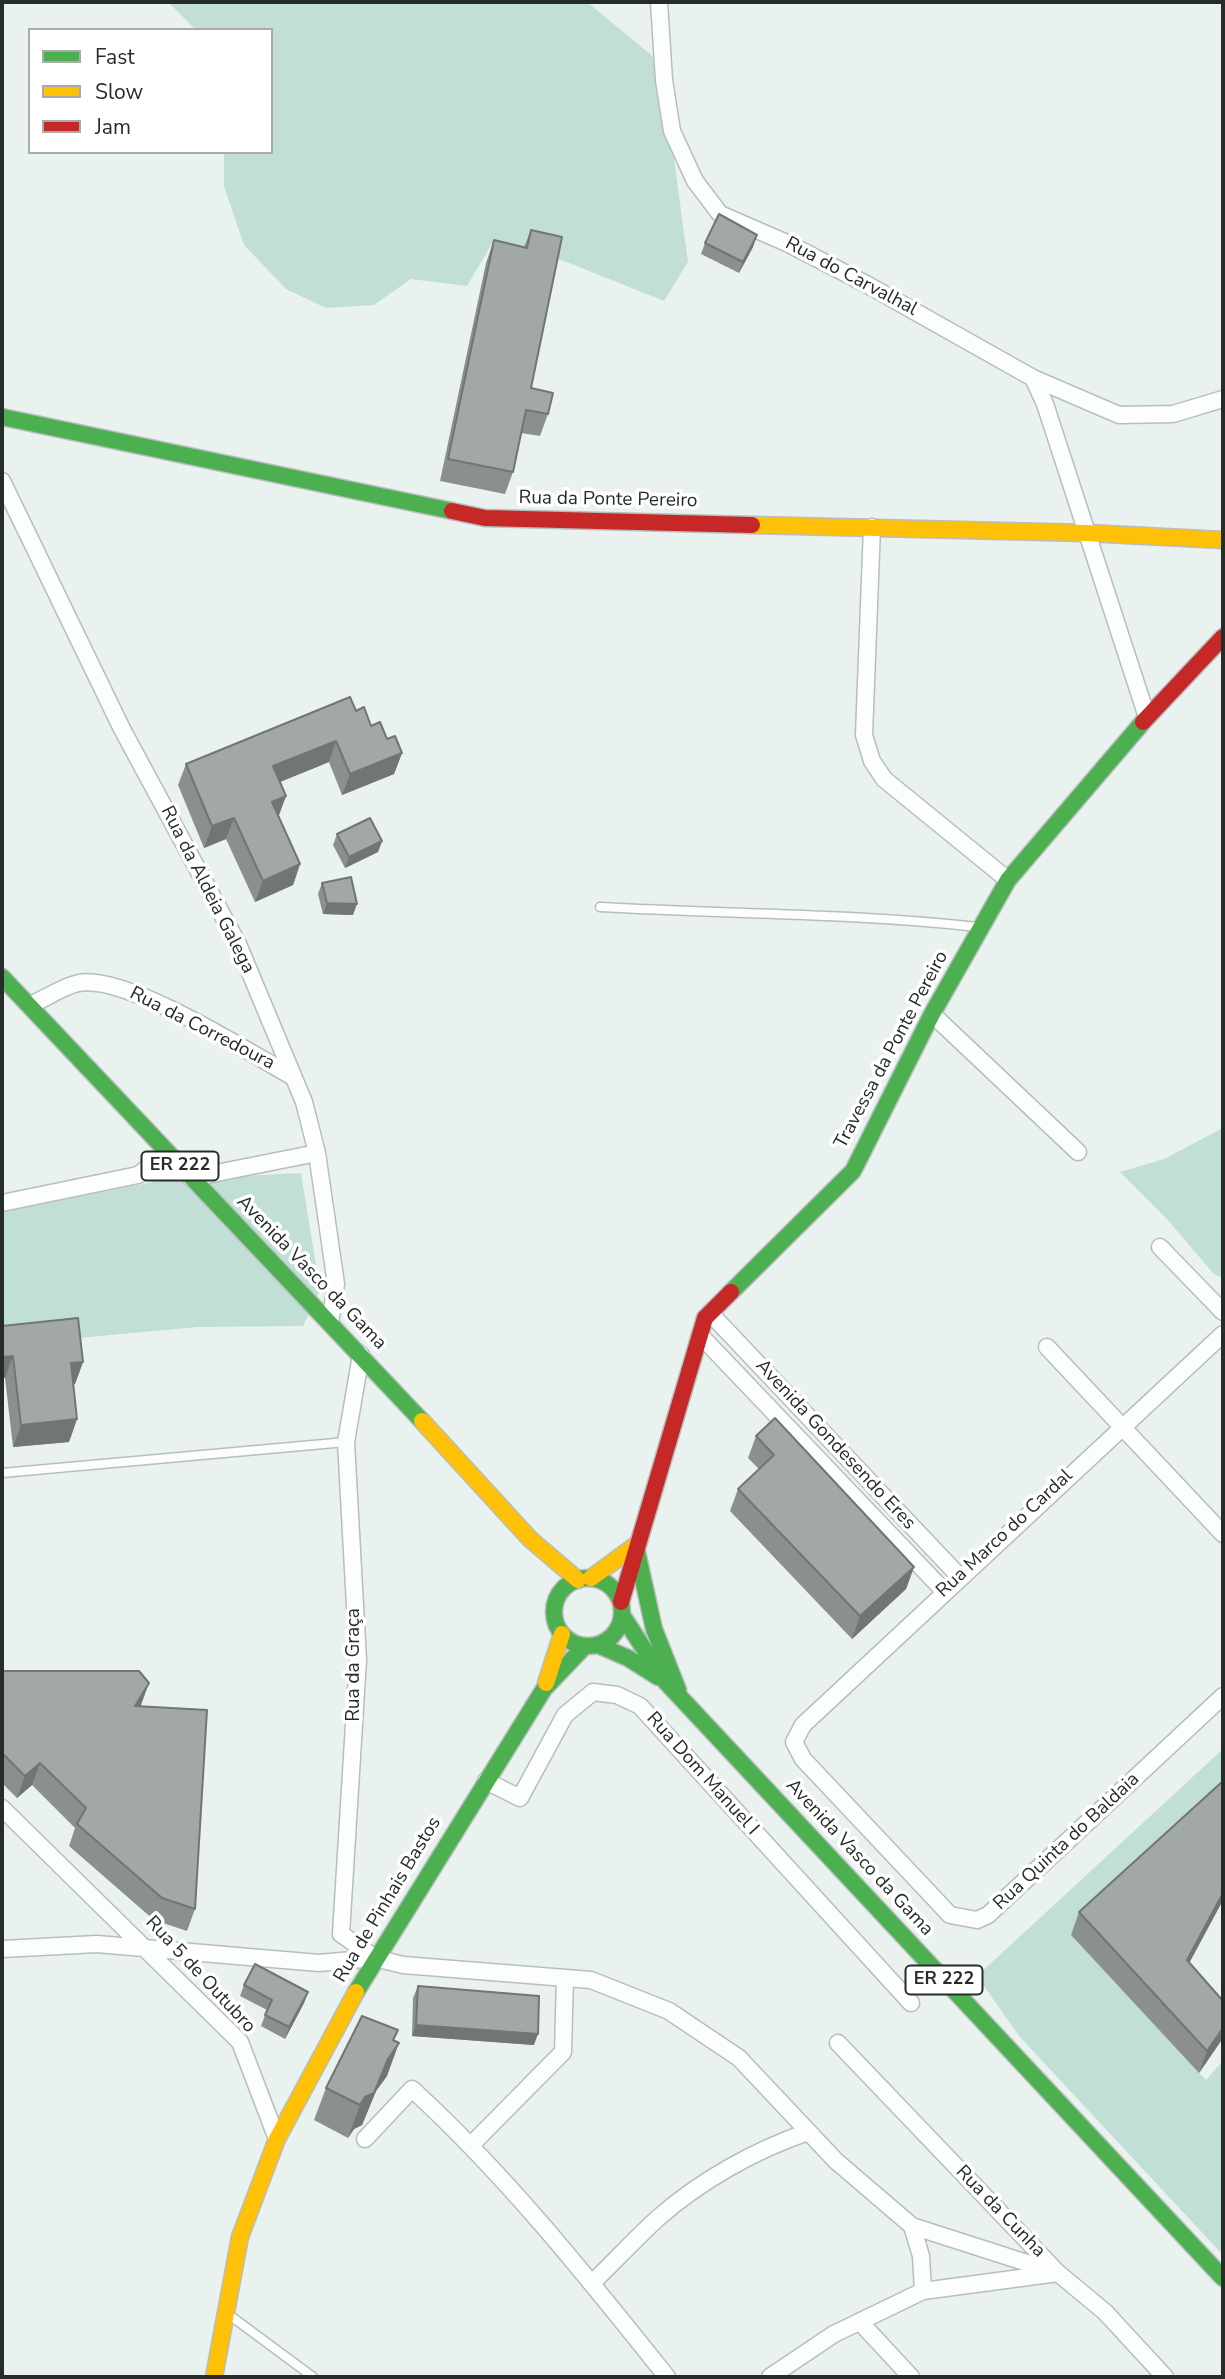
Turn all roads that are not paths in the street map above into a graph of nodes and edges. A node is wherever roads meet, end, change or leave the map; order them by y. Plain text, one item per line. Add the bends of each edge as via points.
1 (659, 2) edge
2 (1033, 379) junction
3 (1223, 399) edge
4 (2, 417) edge
5 (2, 481) edge
6 (872, 527) junction
7 (1087, 533) junction
8 (1223, 540) edge
9 (1223, 637) edge
10 (1147, 717) junction
11 (1008, 880) junction
12 (600, 907) dead end
13 (981, 928) junction
14 (2, 977) edge
15 (30, 1005) junction
16 (932, 1014) junction
17 (293, 1077) junction
18 (1078, 1152) dead end
19 (168, 1153) junction
20 (317, 1153) junction
21 (191, 1178) junction
22 (2, 1203) edge
23 (1160, 1247) dead end
24 (1223, 1312) edge
25 (710, 1313) junction
26 (330, 1323) junction
27 (1223, 1334) edge
28 (700, 1335) junction
29 (1047, 1347) dead end
30 (360, 1355) junction
31 (1122, 1426) junction
32 (346, 1442) junction
33 (2, 1474) edge
34 (1223, 1534) edge
35 (530, 1539) junction
36 (636, 1545) junction
37 (959, 1576) junction
38 (585, 1579) junction
39 (552, 1585) junction
40 (944, 1591) junction
41 (622, 1609) junction
42 (562, 1634) junction
43 (592, 1645) junction
44 (665, 1681) junction
45 (544, 1689) junction
46 (1223, 1696) edge
47 (683, 1701) junction
48 (794, 1742) joint
49 (486, 1781) junction
50 (4, 1814) edge
51 (146, 1947) junction
52 (2, 1949) edge
53 (375, 1958) junction
54 (565, 1978) junction
55 (911, 2003) dead end
56 (838, 2043) dead end
57 (808, 2132) junction
58 (277, 2139) junction
59 (365, 2139) dead end
60 (472, 2144) junction
61 (912, 2226) junction
62 (1058, 2273) junction
63 (1223, 2278) edge
64 (592, 2283) junction
65 (923, 2291) junction
66 (225, 2311) junction
67 (860, 2322) junction
68 (894, 2370) edge
69 (214, 2377) edge
70 (313, 2377) edge
71 (667, 2377) edge
72 (770, 2377) edge
73 (911, 2377) edge
74 (1166, 2377) edge

1 - 2 street, Rua do Carvalhal via 672,131 695,181 720,214 866,284
2 - 3 street, Rua do Carvalhal via 1119,415 1173,414
2 - 7 street
4 - 6 street, Rua da Ponte Pereiro via 485,518
5 - 17 street, Rua da Aldeia Galega via 122,729 238,944
6 - 7 street, Rua da Ponte Pereiro
6 - 11 street via 864,735 872,761 884,779
7 - 8 street, Rua da Ponte Pereiro
7 - 10 street
9 - 10 street, Travessa da Ponte Pereiro
10 - 11 street, Travessa da Ponte Pereiro
11 - 13 street, Travessa da Ponte Pereiro
12 - 13 lane via 892,918
13 - 16 street, Travessa da Ponte Pereiro
14 - 15 street, Avenida Vasco da Gama / ER 222
15 - 17 street, Rua da Corredoura via 79,983 118,986
15 - 19 street, Avenida Vasco da Gama / ER 222
16 - 18 street
16 - 25 street, Travessa da Ponte Pereiro via 853,1171
17 - 20 street, Rua da Aldeia Galega
19 - 21 street, Avenida Vasco da Gama / ER 222
19 - 22 street via 138,1175
20 - 21 street
20 - 26 street, Rua da Aldeia Galega via 336,1284
21 - 26 street, Avenida Vasco da Gama / ER 222
23 - 24 street
25 - 28 street, Travessa da Ponte Pereiro
25 - 37 street, Avenida Gondesendo Eres
26 - 30 street, Avenida Vasco da Gama / ER 222
27 - 31 street, Rua Marco do Cardal
28 - 36 street, Travessa da Ponte Pereiro
28 - 40 street, Avenida Gondesendo Eres
29 - 31 street
30 - 32 street, Rua da Graça
30 - 35 street, Avenida Vasco da Gama / ER 222
31 - 34 street
31 - 37 street, Rua Marco do Cardal
32 - 33 lane
32 - 53 street, Rua da Graça via 358,1660 341,1934
35 - 38 street, Avenida Vasco da Gama / ER 222
35 - 39 street, Avenida Vasco da Gama / ER 222
36 - 38 street
36 - 41 street, Travessa da Ponte Pereiro
36 - 47 street via 654,1629
37 - 40 street, Rua Marco do Cardal
38 - 39 street
38 - 41 street, Avenida Vasco da Gama / ER 222 via 604,1582 615,1591
39 - 42 street, Avenida Vasco da Gama / ER 222
40 - 48 street, Rua Marco do Cardal via 803,1725
41 - 43 street via 610,1639
41 - 44 street, Avenida Vasco da Gama / ER 222
42 - 43 street, Avenida Vasco da Gama / ER 222 via 572,1642
42 - 45 street, Rua de Pinhais Bastos
43 - 44 street, Avenida Vasco da Gama / ER 222 via 628,1658
43 - 45 street, Rua de Pinhais Bastos
44 - 47 street, Avenida Vasco da Gama / ER 222
45 - 49 street, Rua de Pinhais Bastos
46 - 48 street, Rua Quinta do Baldaia via 988,1915 977,1920 950,1914 803,1759
47 - 63 street, Avenida Vasco da Gama / ER 222
49 - 53 street, Rua de Pinhais Bastos
49 - 55 street, Rua Dom Manuel I via 520,1798 565,1715 593,1692 617,1695 640,1706
50 - 51 street, Rua 5 de Outubro
51 - 52 street via 97,1944
51 - 53 street via 319,1963
51 - 58 street, Rua 5 de Outubro via 240,2042
53 - 54 street via 403,1965
53 - 58 street, Rua de Pinhais Bastos
54 - 57 street via 591,1980 669,2011 739,2057
54 - 60 street via 563,2052
56 - 62 street, Rua da Cunha
57 - 61 street
57 - 64 street via 729,2168 659,2217
58 - 66 street via 240,2237
59 - 60 street via 412,2088
60 - 64 street
61 - 62 street
61 - 65 street via 921,2256
62 - 65 street
62 - 74 street, Rua da Cunha via 1105,2312
64 - 71 street
65 - 67 street
66 - 69 street
66 - 70 lane
67 - 68 street
67 - 72 street via 786,2363
68 - 73 street

